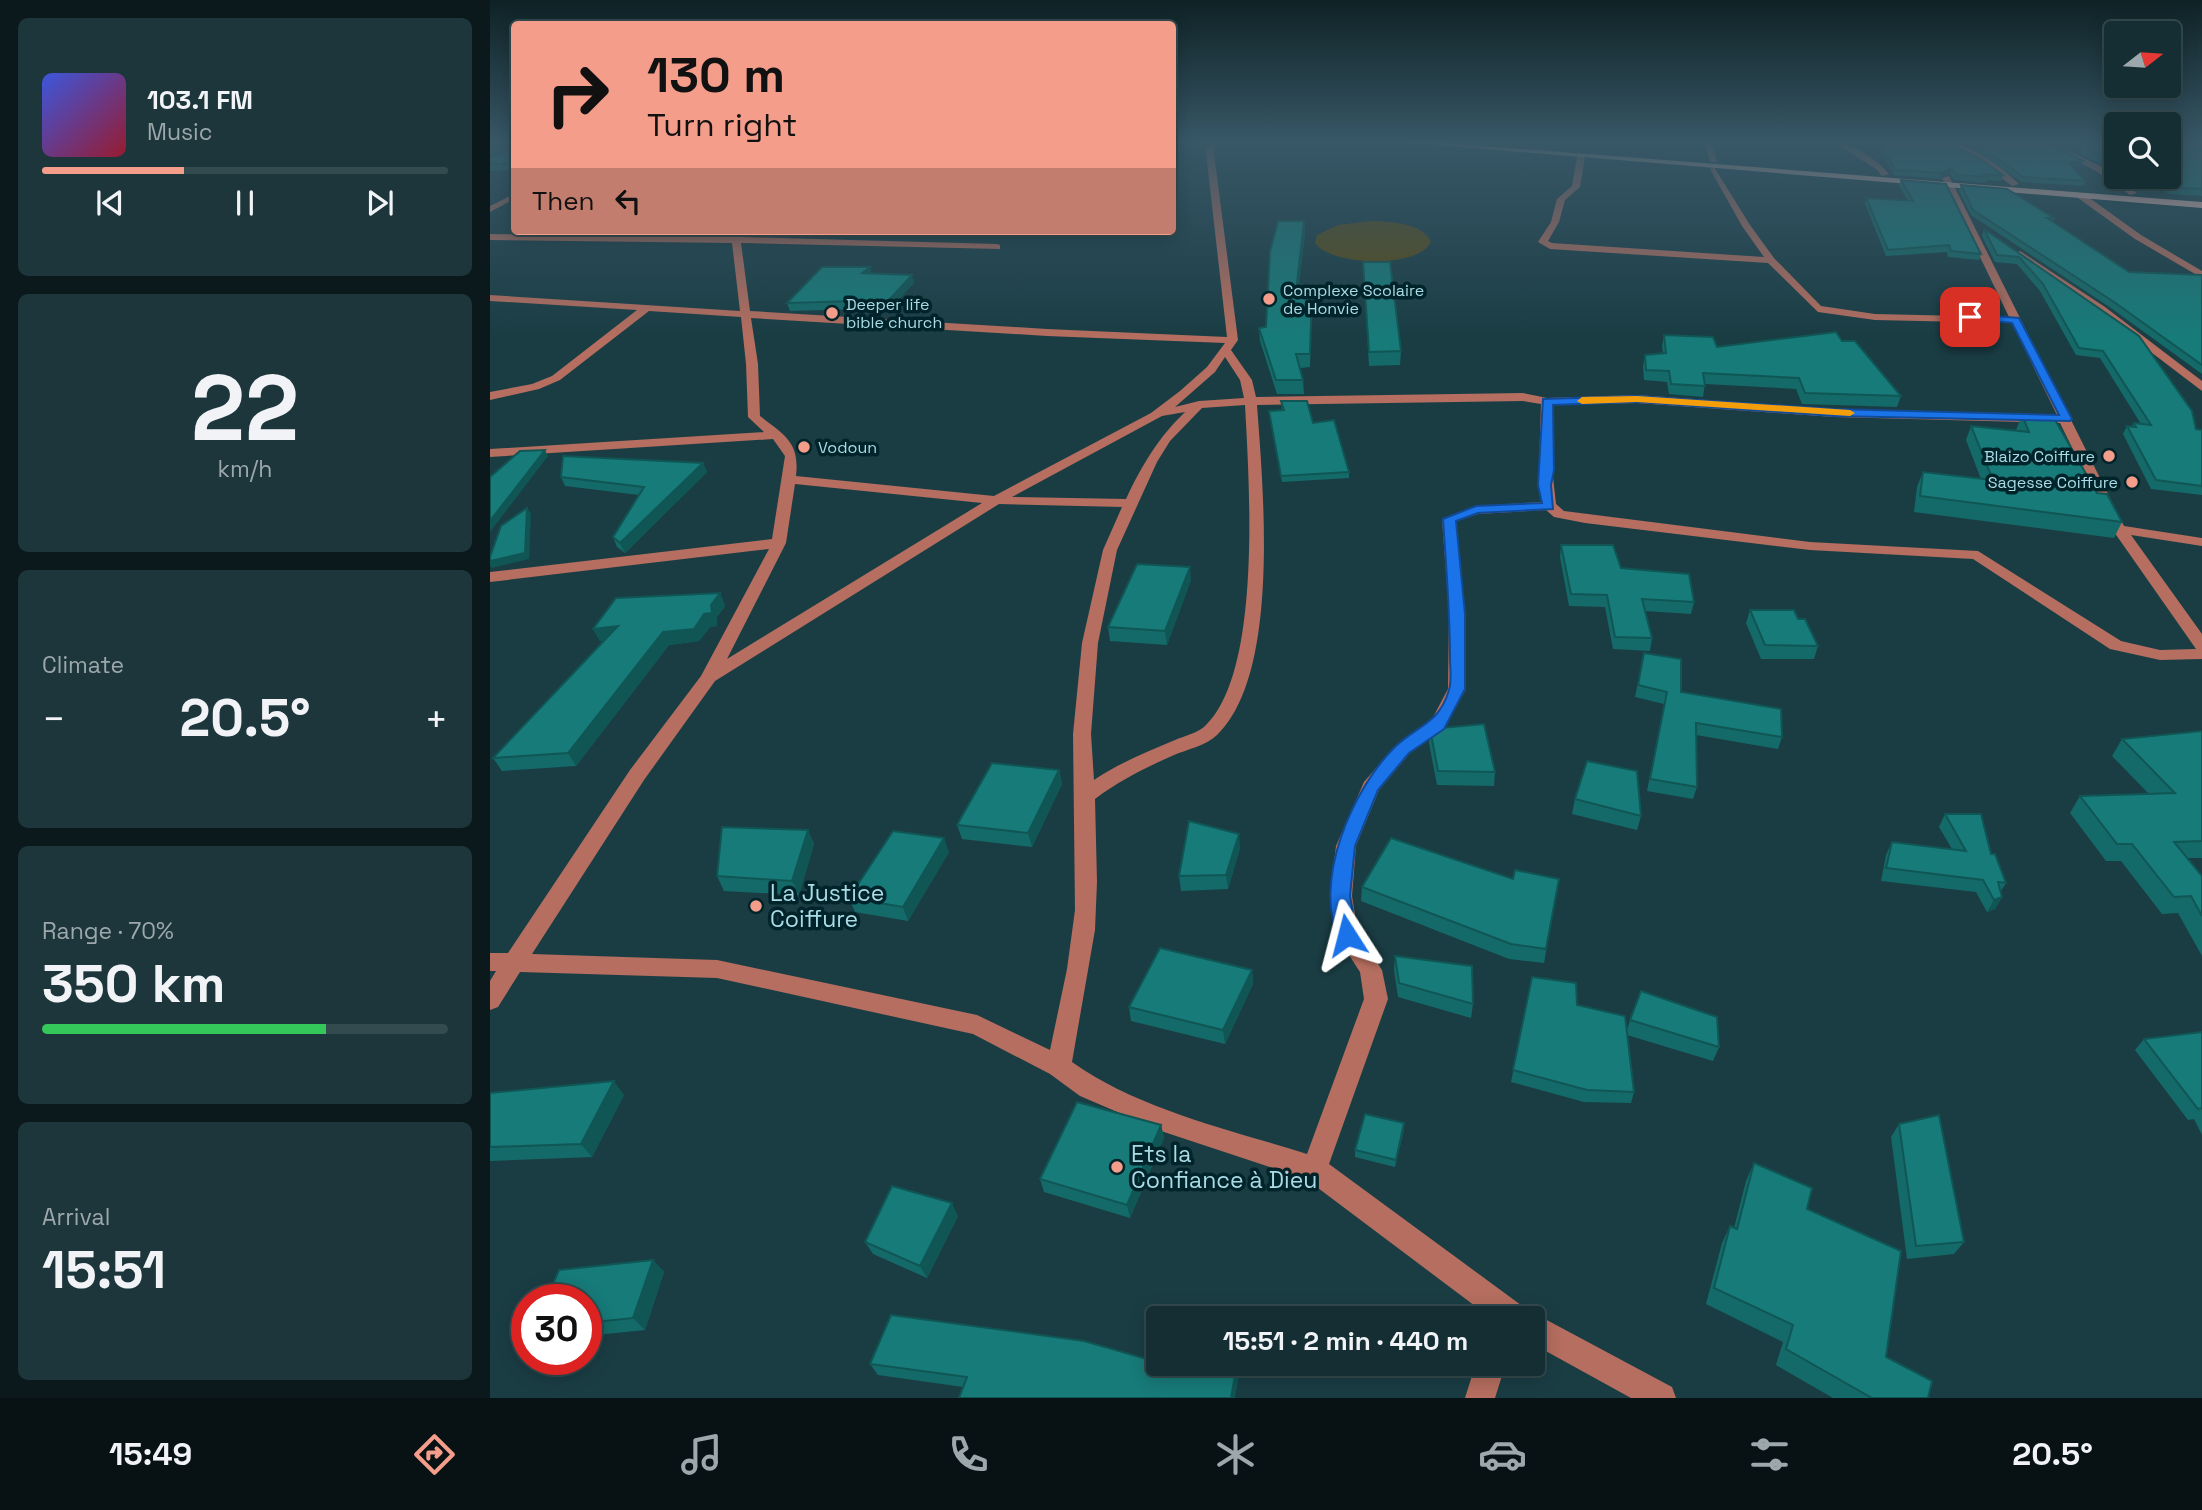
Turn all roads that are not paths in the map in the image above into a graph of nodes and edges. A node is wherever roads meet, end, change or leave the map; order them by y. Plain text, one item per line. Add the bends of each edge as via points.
1 (1217, 206) edge
2 (1560, 206) edge
3 (1736, 206) edge
4 (1960, 206) edge
5 (2095, 206) edge
6 (1965, 217) junction
7 (1987, 233) edge
8 (736, 236) edge
9 (490, 237) edge
10 (997, 247) dead end
11 (2010, 248) edge
12 (1771, 260) junction
13 (2202, 275) edge
14 (490, 298) edge
15 (647, 307) junction
16 (743, 313) junction
17 (2015, 320) junction
18 (1229, 345) junction
19 (2202, 387) edge
20 (490, 396) edge
21 (1251, 401) junction
22 (1547, 402) junction
23 (1199, 405) junction
24 (1163, 413) junction
25 (2066, 419) junction
26 (775, 435) junction
27 (490, 453) edge
28 (789, 479) junction
29 (996, 501) junction
30 (1133, 503) junction
31 (1549, 506) junction
32 (2119, 529) junction
33 (2202, 542) edge
34 (779, 543) junction
35 (490, 577) edge
36 (2202, 646) edge
37 (2202, 654) edge
38 (709, 678) junction
39 (1085, 796) junction
40 (502, 962) edge
41 (490, 1000) edge
42 (1059, 1066) junction
43 (1314, 1169) junction
44 (1496, 1306) edge
45 (1545, 1335) edge
46 (1487, 1376) edge
47 (1480, 1398) edge
48 (1661, 1398) edge

1 - 18 street via 1230,299
2 - 12 street via 1543,242 1550,246
3 - 12 street
4 - 6 street
5 - 13 street
6 - 7 street
6 - 17 street
8 - 9 street
8 - 10 street
8 - 16 street
11 - 19 street via 2101,309
12 - 17 street via 1814,307 1825,311 1875,317
14 - 15 street
15 - 16 street
15 - 20 street via 556,378
16 - 18 street
16 - 26 street via 752,364 754,417
17 - 25 street
18 - 21 street
18 - 24 street via 1190,391
21 - 22 street via 1523,397
21 - 23 street
21 - 39 street via 1258,526 1248,654 1237,694 1210,732 1117,773
22 - 25 street via 1637,399 1834,413
22 - 31 street via 1544,485
23 - 24 street
23 - 30 street via 1165,439
24 - 29 street
25 - 32 street
26 - 27 street
26 - 28 street via 792,456
28 - 29 street
28 - 34 street
29 - 30 street via 1058,506
29 - 38 street
30 - 39 street via 1110,550 1090,643 1083,734
31 - 37 street via 1559,514 1585,519 1810,546 1978,555 2116,645 2160,655
31 - 43 street via 1476,510 1449,519 1457,614 1457,689 1438,725 1403,749 1371,787 1346,846 1341,896 1347,935 1371,970 1376,999
32 - 33 street
32 - 36 street
34 - 35 street
34 - 38 street
38 - 40 street
39 - 42 street via 1086,911 1080,967
40 - 41 street
40 - 42 street via 717,969 977,1025
42 - 43 street via 1089,1088 1173,1124
43 - 44 street
45 - 48 street
46 - 47 street

